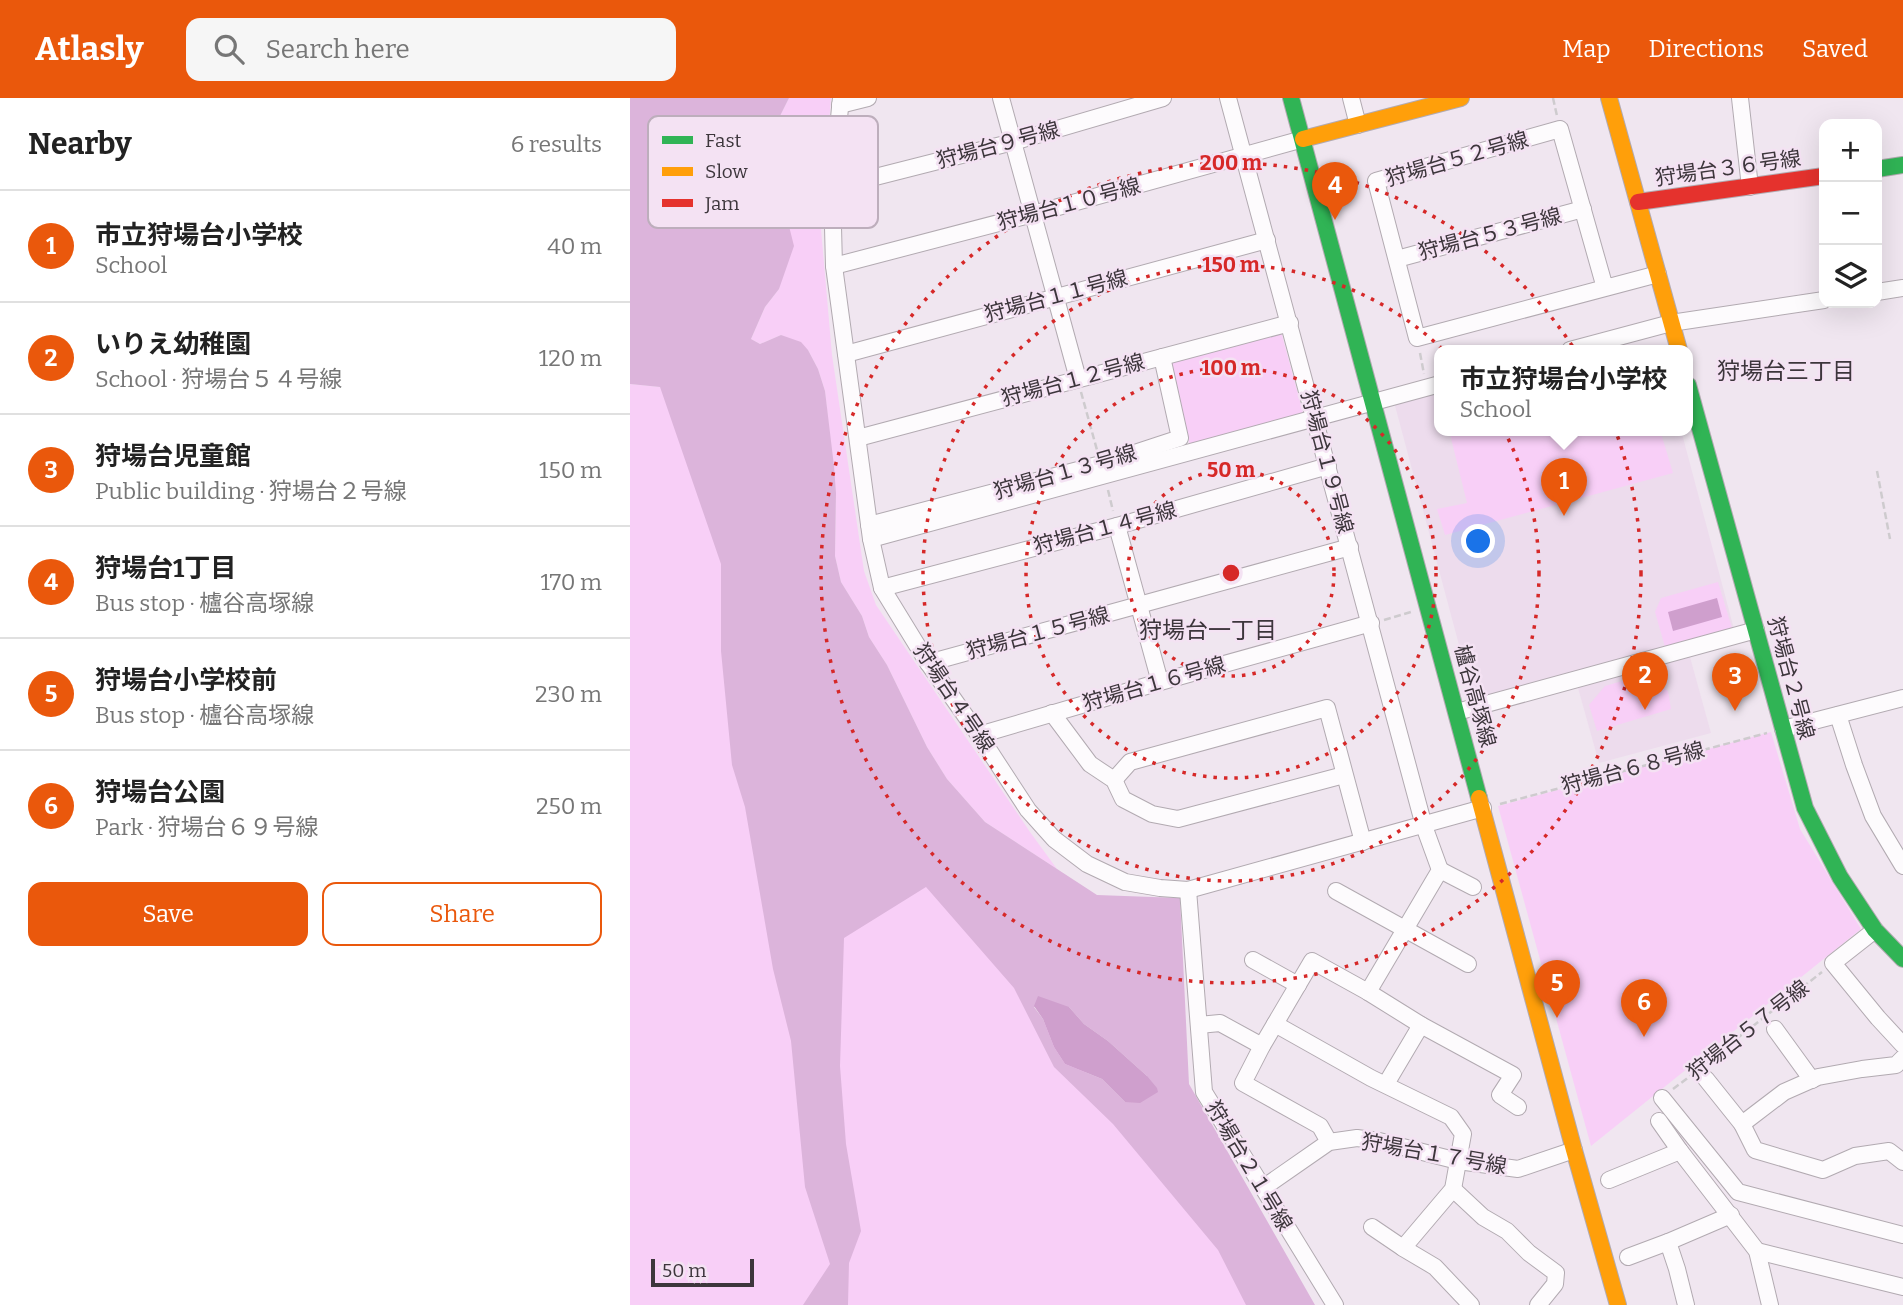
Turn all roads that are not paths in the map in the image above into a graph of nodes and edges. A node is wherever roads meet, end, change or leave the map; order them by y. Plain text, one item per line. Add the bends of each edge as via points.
1 (868, 98) edge
2 (1001, 98) edge
3 (1163, 98) edge
4 (1228, 98) edge
5 (1291, 98) edge
6 (1351, 98) edge
7 (1461, 98) edge
8 (1609, 98) edge
9 (1740, 98) edge
10 (841, 102) edge
11 (1358, 125) junction
12 (1303, 139) junction
13 (1013, 142) junction
14 (1244, 155) junction
15 (1903, 165) edge
16 (1882, 168) edge
17 (878, 176) edge
18 (1819, 177) edge
19 (1750, 187) junction
20 (1638, 202) junction
21 (1583, 209) junction
22 (1033, 214) junction
23 (833, 228) edge
24 (1267, 240) junction
25 (1396, 259) junction
26 (834, 266) junction
27 (1658, 274) junction
28 (1605, 288) junction
29 (1903, 288) edge
30 (1882, 291) edge
31 (1055, 296) junction
32 (1819, 301) edge
33 (1290, 323) junction
34 (1671, 323) junction
35 (1589, 345) edge
36 (1678, 345) edge
37 (846, 354) junction
38 (1162, 356) junction
39 (1078, 379) junction
40 (1433, 385) edge
41 (1373, 401) junction
42 (1693, 403) edge
43 (1315, 418) junction
44 (858, 439) junction
45 (1328, 466) junction
46 (1103, 470) junction
47 (1117, 526) junction
48 (870, 532) junction
49 (1350, 547) junction
50 (882, 588) junction
51 (1138, 605) junction
52 (1371, 623) junction
53 (1756, 630) junction
54 (928, 663) junction
55 (1160, 682) junction
56 (1903, 698) edge
57 (1457, 712) junction
58 (1052, 713) junction
59 (1838, 715) junction
60 (1783, 729) junction
61 (979, 735) junction
62 (1345, 775) junction
63 (1114, 780) junction
64 (1483, 808) junction
65 (1424, 826) junction
66 (1363, 842) junction
67 (1903, 866) edge
68 (1440, 870) junction
69 (1473, 887) dead end
70 (1188, 890) junction
71 (1336, 891) dead end
72 (1406, 929) junction
73 (1875, 930) junction
74 (1903, 959) edge
75 (1253, 960) dead end
76 (1468, 964) dead end
77 (1298, 985) junction
78 (1368, 992) junction
79 (1275, 1024) junction
80 (1199, 1025) junction
81 (1421, 1025) junction
82 (1775, 1029) dead end
83 (1903, 1045) edge
84 (1262, 1046) junction
85 (1903, 1058) edge
86 (1706, 1079) dead end
87 (1812, 1080) junction
88 (1386, 1084) junction
89 (1662, 1098) road end
90 (1518, 1107) dead end
91 (1659, 1121) dead end
92 (1742, 1124) junction
93 (1329, 1142) junction
94 (1574, 1150) junction
95 (1679, 1151) junction
96 (1458, 1161) junction
97 (1903, 1162) edge
98 (1609, 1180) dead end
99 (1263, 1188) junction
100 (1453, 1189) junction
101 (1731, 1214) junction
102 (1372, 1227) dead end
103 (1903, 1235) edge
104 (1668, 1242) junction
105 (1403, 1248) junction
106 (1757, 1251) junction
107 (1628, 1257) dead end
108 (1903, 1287) edge
109 (1335, 1305) edge
110 (1471, 1305) edge
111 (1538, 1305) edge
112 (1618, 1305) edge
113 (1686, 1305) edge
114 (1770, 1305) edge

1 - 10 street
2 - 13 street
3 - 13 street, 狩場台９号線
4 - 14 street, 狩場台１９号線
5 - 12 street, 櫨谷高塚線
6 - 11 street
7 - 11 street
8 - 20 street
9 - 19 street
11 - 12 street
12 - 14 street, 狩場台１０号線
12 - 41 street, 櫨谷高塚線
13 - 17 street, 狩場台９号線
13 - 22 street
14 - 22 street, 狩場台１０号線
14 - 24 street, 狩場台１９号線
15 - 16 street
18 - 19 street, 狩場台３６号線
19 - 20 street, 狩場台３６号線
20 - 27 street
21 - 25 street, 狩場台５３号線
21 - 25 street, 狩場台５２号線 via 1560,129 1376,181
21 - 28 street, 狩場台５２号線
22 - 26 street, 狩場台１０号線
22 - 31 street
23 - 26 street, 狩場台４号線
24 - 31 street, 狩場台１１号線
24 - 33 street, 狩場台１９号線
25 - 28 street, 狩場台５２号線 via 1417,338
26 - 37 street, 狩場台４号線
27 - 28 street
27 - 34 street
29 - 30 street
31 - 37 street, 狩場台１１号線
31 - 39 street
32 - 34 street
33 - 38 street, 狩場台１２号線
33 - 43 street, 狩場台１９号線
34 - 35 street
34 - 36 street
37 - 44 street, 狩場台４号線
38 - 39 street, 狩場台１２号線
38 - 46 street, 狩場台１３号線 via 1180,438
39 - 44 street, 狩場台１２号線
40 - 41 street
41 - 43 street
41 - 57 street, 櫨谷高塚線
42 - 53 street, 狩場台２号線
43 - 45 street, 狩場台１９号線
43 - 46 street
44 - 48 street, 狩場台４号線
45 - 47 street, 狩場台１４号線
45 - 49 street, 狩場台１９号線
46 - 48 street, 狩場台１３号線
47 - 50 street, 狩場台１４号線
47 - 51 street
48 - 50 street, 狩場台４号線
49 - 51 street, 狩場台１５号線
49 - 52 street, 狩場台１９号線
50 - 54 street, 狩場台４号線
51 - 54 street, 狩場台１５号線
51 - 55 street
52 - 55 street, 狩場台１６号線
52 - 65 street, 狩場台１９号線
53 - 57 street
53 - 60 street, 狩場台２号線
54 - 61 street, 狩場台４号線
55 - 58 street, 狩場台１６号線
56 - 59 street
57 - 64 street, 櫨谷高塚線
58 - 61 street, 狩場台１６号線
58 - 63 street via 1090,764
59 - 60 street
59 - 67 street via 1873,816
60 - 73 street, 狩場台２号線 via 1805,808 1840,877
61 - 70 street, 狩場台４号線 via 1028,810 1054,839 1087,864 1125,882
62 - 63 street via 1178,819 1152,814 1123,799
62 - 63 street via 1327,708 1130,762
62 - 66 street
64 - 65 street, 狩場台４号線
64 - 94 street, 櫨谷高塚線
65 - 66 street, 狩場台４号線
65 - 68 street, 狩場台１９号線
66 - 70 street, 狩場台４号線
68 - 69 street
68 - 72 street
70 - 80 street, 狩場台２１号線
71 - 72 street
72 - 76 street
72 - 78 street
73 - 74 street, 狩場台２号線
73 - 83 street via 1833,963
75 - 77 street
77 - 78 street via 1312,961
77 - 79 street
78 - 81 street
79 - 84 street
79 - 88 street
80 - 84 street via 1220,1023
80 - 99 street, 狩場台２１号線 via 1204,1092
81 - 88 street
81 - 90 street via 1513,1075 1500,1095
82 - 87 street
84 - 93 street via 1243,1083 1320,1126
85 - 87 street via 1896,1065
86 - 92 street
87 - 92 street via 1784,1092
88 - 96 street via 1451,1118 1463,1134
89 - 103 street via 1738,1192
91 - 95 street
92 - 97 street via 1755,1150 1823,1170 1855,1156 1889,1152
93 - 96 street, 狩場台１７号線 via 1368,1139
93 - 99 street, 狩場台１７号線
94 - 96 street, 狩場台１７号線 via 1518,1169
94 - 112 street, 櫨谷高塚線
95 - 98 street
95 - 101 street
96 - 100 street
99 - 109 street, 狩場台２１号線
100 - 105 street
100 - 111 street via 1556,1273 1555,1284
101 - 104 street
101 - 106 street
102 - 105 street
104 - 107 street
104 - 113 street
105 - 110 street via 1435,1266
106 - 108 street
106 - 114 street

